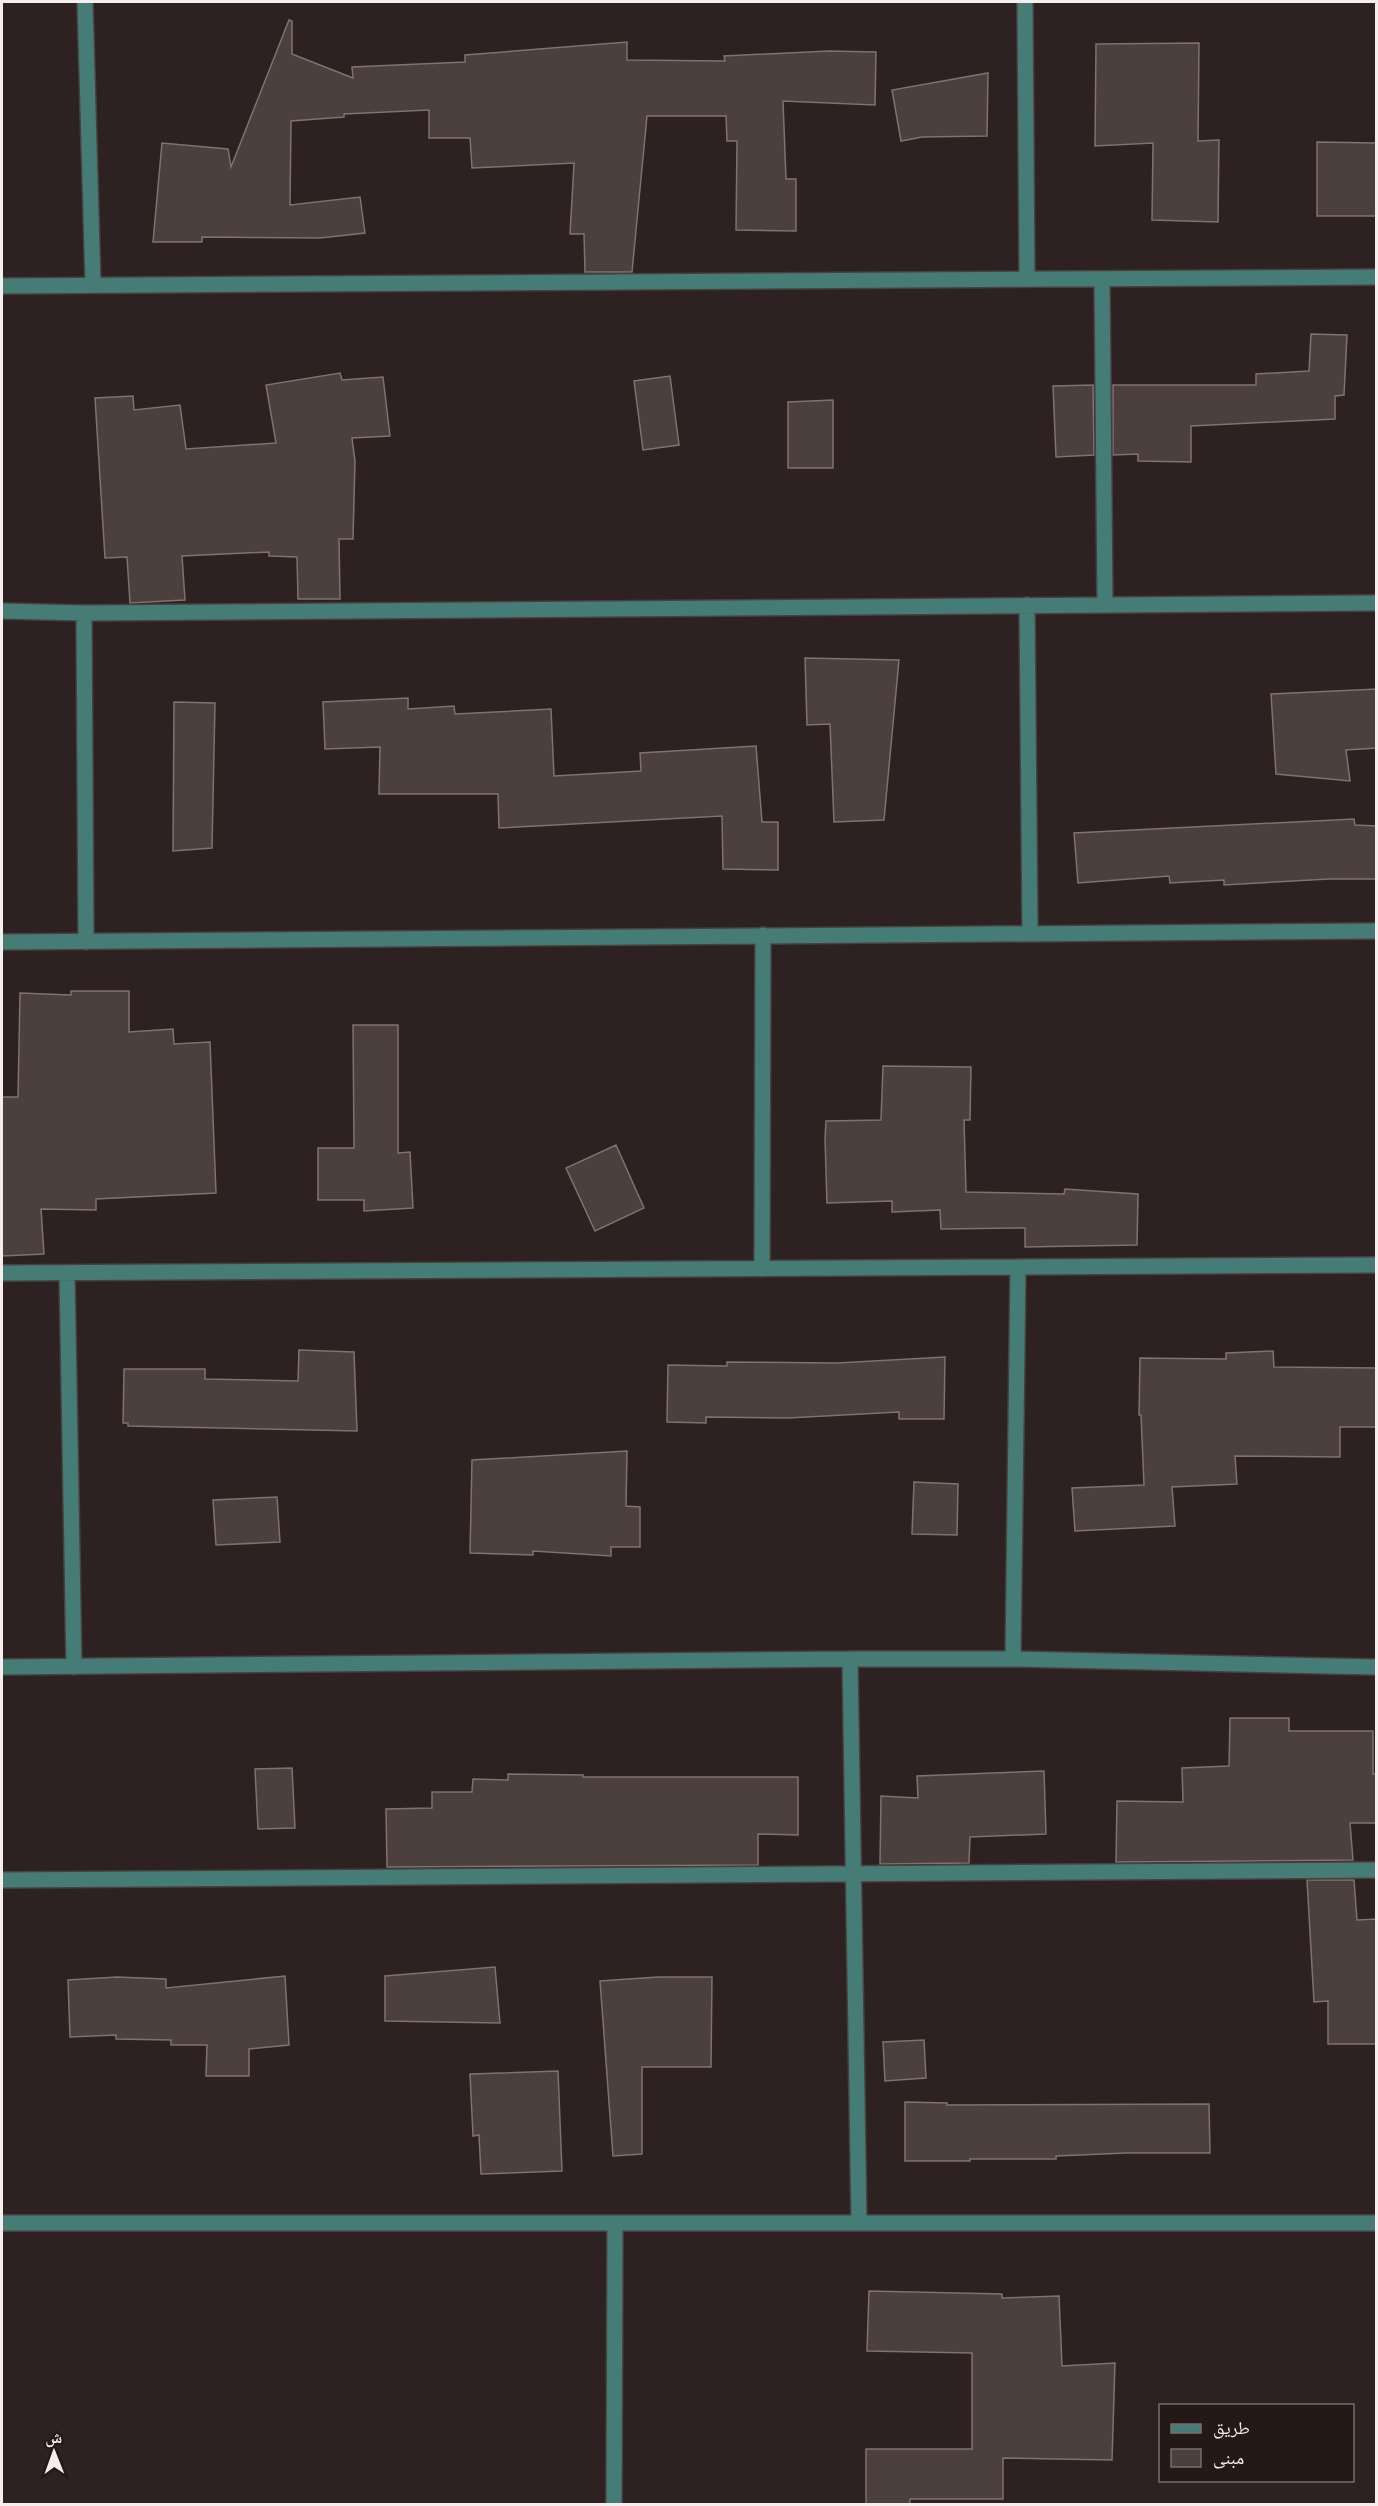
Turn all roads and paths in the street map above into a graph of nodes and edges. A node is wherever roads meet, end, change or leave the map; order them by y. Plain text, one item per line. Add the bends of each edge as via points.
1 (85, 2) edge
2 (1025, 2) edge
3 (1377, 277) edge
4 (1027, 279) junction
5 (1102, 279) junction
6 (93, 285) junction
7 (2, 286) edge
8 (1377, 603) edge
9 (1105, 604) junction
10 (1027, 605) junction
11 (2, 610) edge
12 (84, 612) junction
13 (1377, 931) edge
14 (1030, 933) junction
15 (763, 935) junction
16 (2, 942) edge
17 (86, 942) junction
18 (1377, 1265) edge
19 (1018, 1267) junction
20 (762, 1269) junction
21 (2, 1273) edge
22 (67, 1273) junction
23 (850, 1659) junction
24 (1012, 1659) junction
25 (74, 1667) junction
26 (1377, 1667) edge
27 (2, 1668) edge
28 (1377, 1870) edge
29 (853, 1874) junction
30 (2, 1880) edge
31 (2, 2223) edge
32 (615, 2223) junction
33 (859, 2223) junction
34 (1377, 2223) edge
35 (614, 2505) edge

1 - 6 street
2 - 4 street
3 - 5 street
4 - 5 street
4 - 6 street
5 - 9 street
6 - 7 street
8 - 9 street
9 - 10 street
10 - 12 street
10 - 14 street
11 - 12 street
12 - 17 street
13 - 14 street
14 - 15 street
15 - 17 street
15 - 20 street
16 - 17 street
18 - 19 street
19 - 20 street
19 - 24 street
20 - 22 street
21 - 22 street
22 - 25 street
23 - 24 street
23 - 25 street
23 - 29 street
24 - 26 street
25 - 27 street
28 - 29 street
29 - 30 street
29 - 33 street
31 - 32 street
32 - 33 street
32 - 35 street
33 - 34 street

